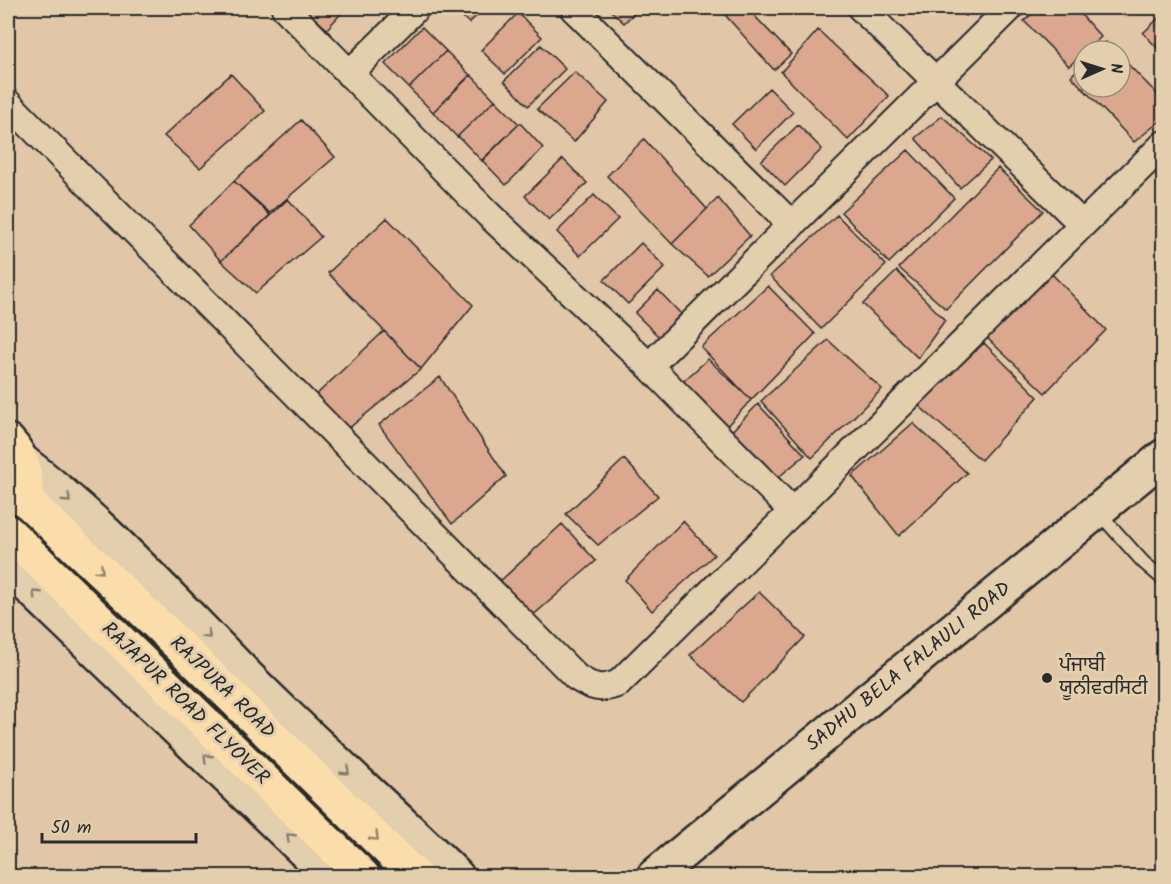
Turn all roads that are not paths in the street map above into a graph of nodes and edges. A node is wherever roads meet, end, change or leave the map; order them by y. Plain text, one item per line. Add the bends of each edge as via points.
1 (285, 8) edge
2 (416, 8) edge
3 (573, 8) edge
4 (861, 8) edge
5 (1010, 8) edge
6 (349, 74) junction
7 (935, 82) junction
8 (8, 103) edge
9 (1164, 144) edge
10 (1082, 224) junction
11 (792, 225) junction
12 (649, 366) junction
13 (1164, 456) edge
14 (16, 472) edge
15 (792, 511) junction
16 (1098, 512) junction
17 (8, 532) edge
18 (8, 567) edge
19 (1164, 580) edge
20 (330, 876) edge
21 (363, 876) edge
22 (415, 876) edge
23 (456, 876) edge
24 (654, 876) edge

1 - 6 street
2 - 6 street
3 - 11 street
4 - 7 street
5 - 7 street
6 - 12 street via 489,215
7 - 10 street
7 - 11 street
8 - 15 street via 585,683 602,688 619,683
9 - 10 street
10 - 15 street
11 - 12 street
12 - 15 street
13 - 16 street, SADHU BELA FALAULI ROAD
14 -> 22 highway, RAJPURA ROAD via 157,624
14 -> 23 street via 45,478
16 - 19 lane
16 - 24 street, SADHU BELA FALAULI ROAD
17 - 21 highway, RAJAPUR ROAD FLYOVER
20 -> 18 street

